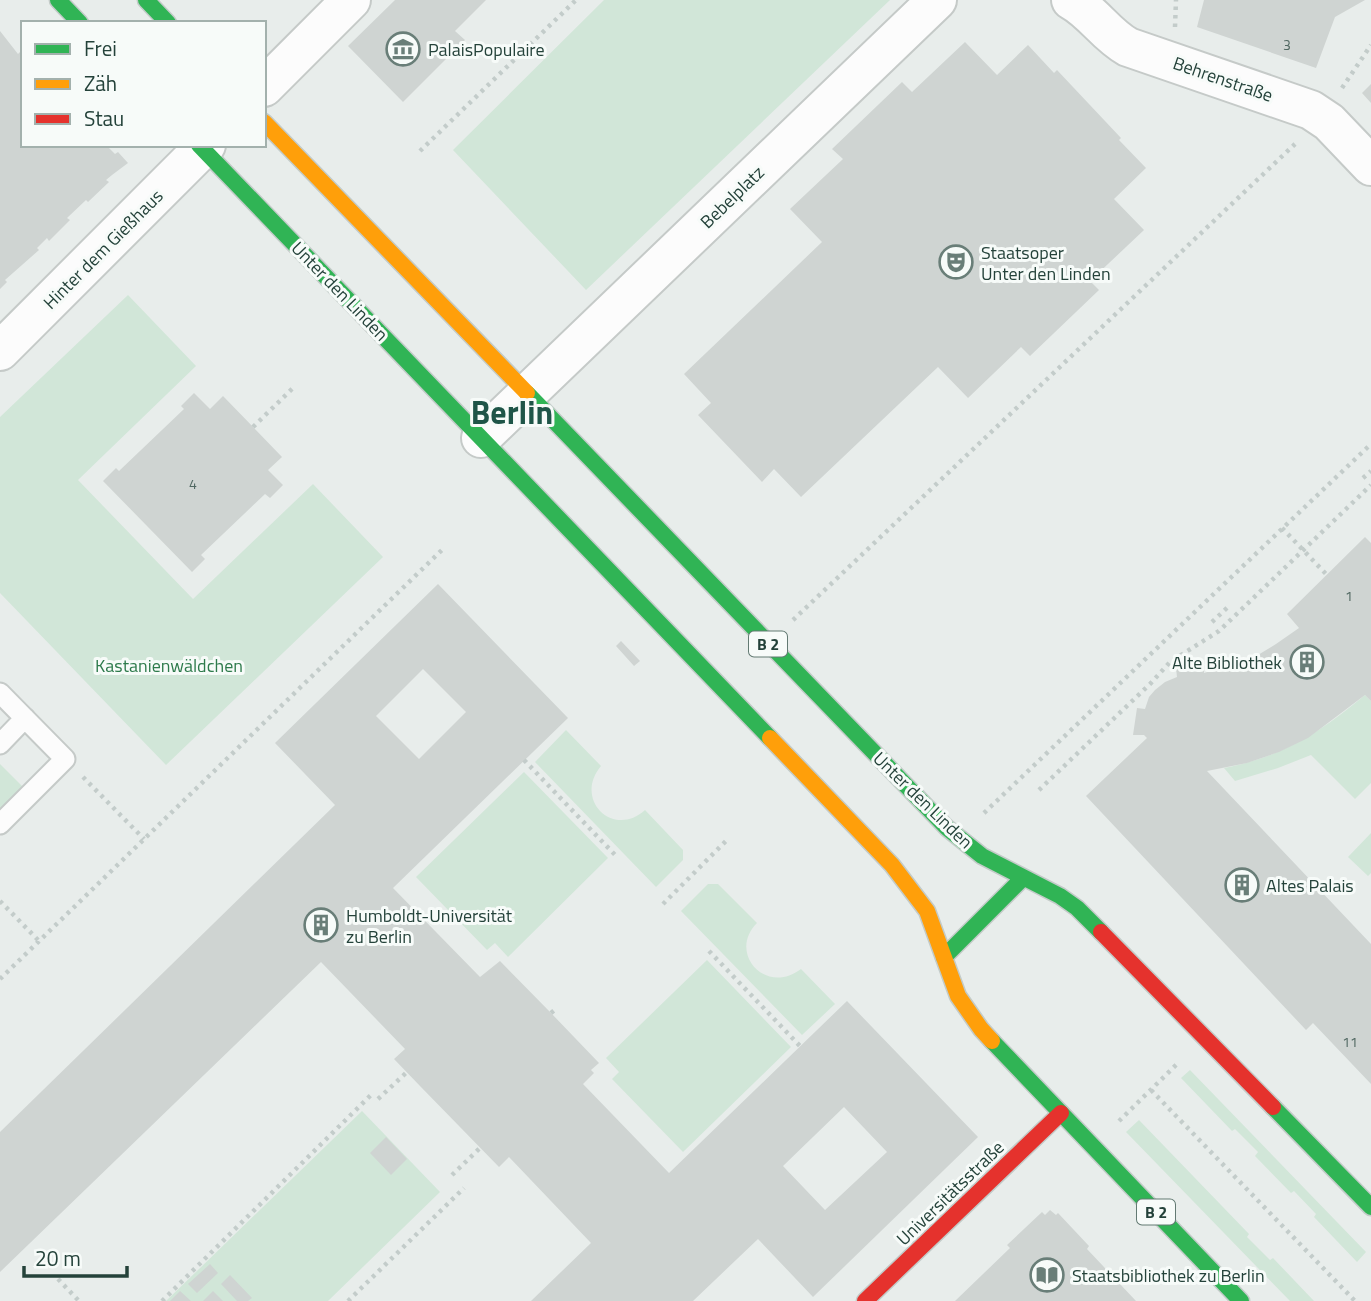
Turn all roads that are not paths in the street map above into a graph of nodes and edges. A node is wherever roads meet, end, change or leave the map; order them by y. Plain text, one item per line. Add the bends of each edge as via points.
1 (58, 0) edge
2 (146, 0) edge
3 (351, 0) edge
4 (937, 0) edge
5 (1071, 0) edge
6 (78, 21) edge
7 (166, 21) edge
8 (266, 85) edge
9 (266, 124) edge
10 (201, 147) edge
11 (203, 147) edge
12 (1371, 166) edge
13 (0, 351) edge
14 (526, 394) junction
15 (481, 438) junction
16 (0, 693) edge
17 (25, 719) junction
18 (0, 744) edge
19 (0, 824) edge
20 (1023, 878) junction
21 (944, 957) junction
22 (1061, 1113) junction
23 (1371, 1207) edge
24 (865, 1301) edge
25 (1241, 1301) edge

1 - 6 main road
2 - 7 main road
3 - 8 street
4 - 14 street, Bebelplatz
5 - 12 street, Behrenstraße via 1128,47 1317,113
9 - 14 main road, Unter den Linden / B 2
10 - 13 street, Hinter dem Gießhaus
11 - 15 main road, Unter den Linden / B 2
14 - 15 street
14 - 20 main road, Unter den Linden / B 2 via 958,838
15 - 21 main road, Unter den Linden / B 2 via 892,865 927,911
16 - 17 lane
17 - 18 lane
17 - 19 lane via 65,759
20 - 21 main road
20 - 23 main road, Unter den Linden / B 2 via 1060,896 1089,919
21 - 22 main road, Unter den Linden / B 2 via 958,996 974,1021
22 - 24 main road, Universitätsstraße
22 - 25 main road, Unter den Linden / B 2

